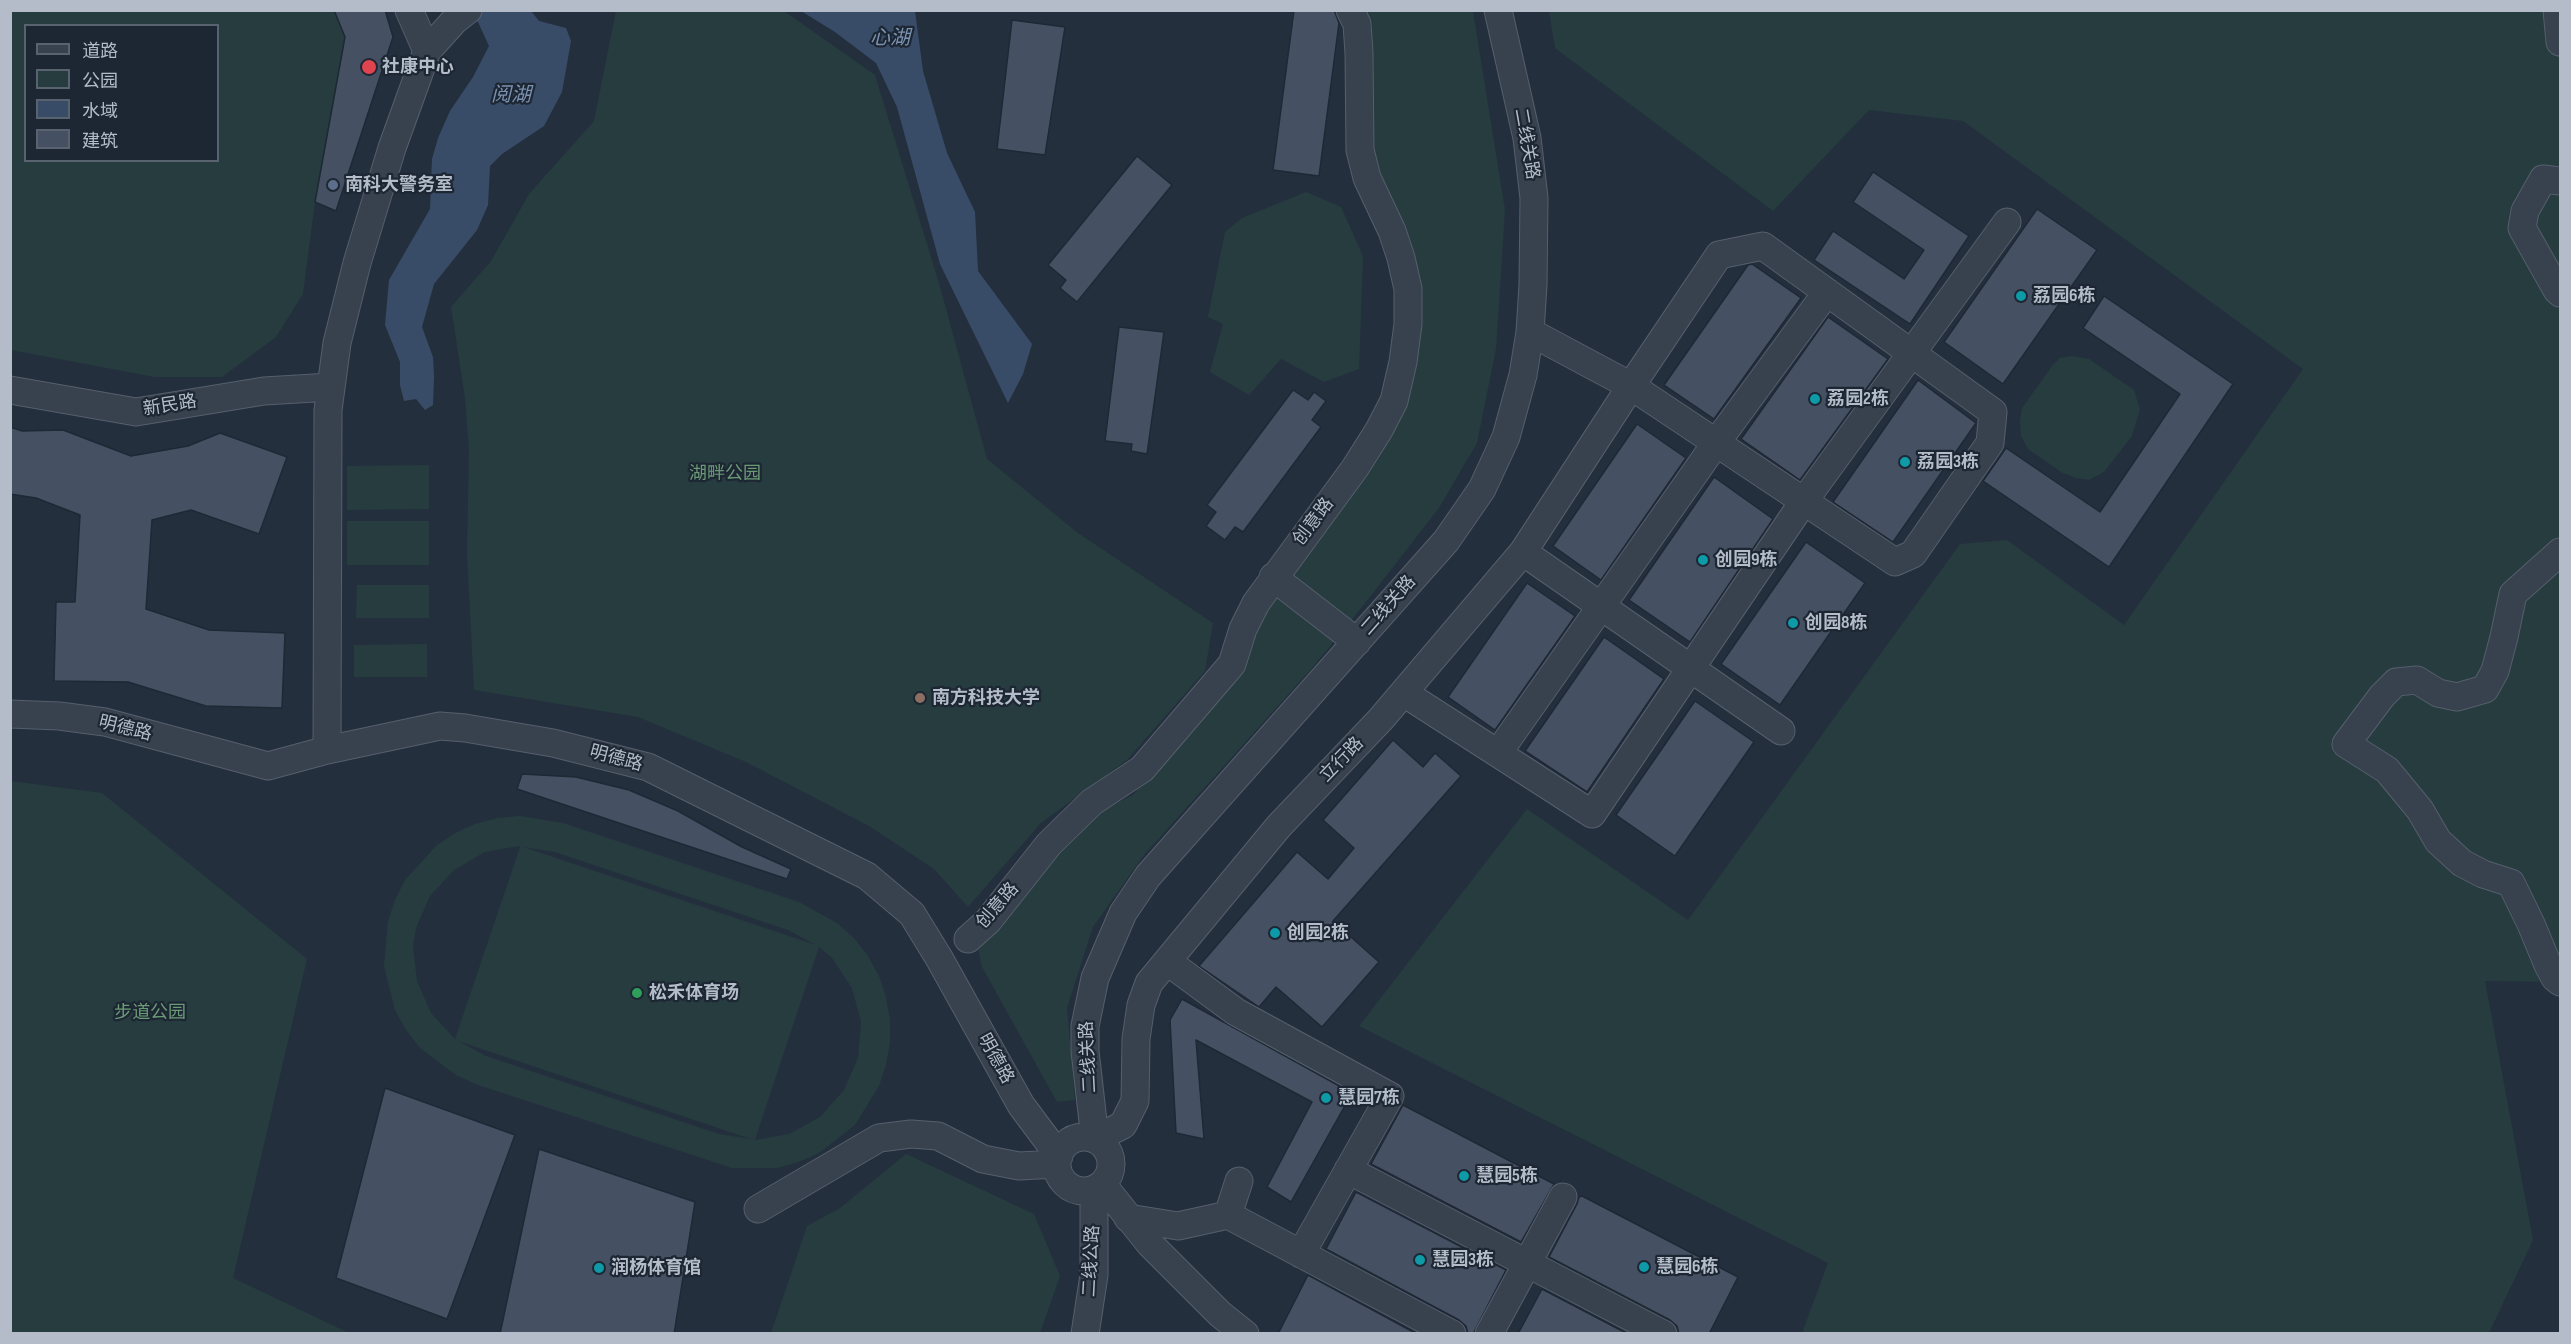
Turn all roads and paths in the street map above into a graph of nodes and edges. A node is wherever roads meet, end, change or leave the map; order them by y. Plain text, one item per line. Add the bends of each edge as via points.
1 (1350, 10) edge
2 (1498, 10) edge
3 (2557, 10) edge
4 (461, 15) edge
5 (418, 32) edge
6 (2560, 42) edge
7 (2560, 181) edge
8 (2007, 222) dead end
9 (1827, 292) junction
10 (2560, 293) edge
11 (1530, 332) junction
12 (1912, 353) junction
13 (1631, 386) junction
14 (331, 387) junction
15 (10, 390) edge
16 (1716, 443) junction
17 (1804, 501) junction
18 (1523, 552) junction
19 (2560, 552) edge
20 (1274, 577) junction
21 (1600, 606) junction
22 (1357, 642) junction
23 (1691, 669) junction
24 (1404, 693) junction
25 (10, 714) edge
26 (1781, 731) dead end
27 (327, 750) junction
28 (1498, 753) junction
29 (968, 939) dead end
30 (1168, 962) junction
31 (2560, 982) edge
32 (1095, 1139) junction
33 (1058, 1160) junction
34 (1348, 1170) junction
35 (1239, 1181) dead end
36 (1098, 1186) junction
37 (1563, 1197) dead end
38 (758, 1209) dead end
39 (1228, 1215) junction
40 (1128, 1218) junction
41 (1301, 1254) junction
42 (1527, 1264) junction
43 (1085, 1334) edge
44 (1245, 1334) edge
45 (1452, 1334) edge
46 (1489, 1334) edge
47 (1663, 1334) edge

1 - 20 street, 创意路 via 1357,24 1359,43 1359,150 1367,178 1392,231 1408,289 1403,362 1394,401 1379,430
2 - 11 street, 二线关路 via 1531,168 1534,226
3 - 6 street
4 - 5 street
5 - 14 street via 404,110 357,262 337,343
7 - 10 street via 2543,179 2525,211 2522,228
8 - 12 street
9 - 12 street, 立行路
9 - 13 street, 立行路 via 1763,246 1719,255
9 - 16 street
11 - 13 street
11 - 22 street, 二线关路 via 1512,417 1482,489 1446,541
12 - 17 street
12 - 17 street, 立行路 via 1994,412 1990,443 1913,554 1895,562
13 - 16 street
13 - 18 street, 立行路
14 - 15 street, 新民路 via 264,391 136,412
14 - 27 street via 326,530
16 - 17 street
16 - 21 street
17 - 23 street
18 - 21 street
18 - 24 street, 立行路
19 - 31 street via 2513,594 2495,670 2486,689 2457,697 2438,693 2417,680 2396,682 2346,744 2387,770 2420,810 2438,841 2462,862 2511,883 2548,965
20 - 22 street
20 - 29 street, 创意路 via 1251,612 1232,664 1142,769 1092,802
21 - 23 street
21 - 28 street
22 - 32 street, 二线关路 via 1148,876 1116,926 1095,978 1084,1026
23 - 26 street
23 - 28 street via 1592,814
24 - 28 street
24 - 30 street, 立行路 via 1279,826
25 - 27 street, 明德路 via 105,722 268,766
27 - 33 street, 明德路 via 440,726 553,743 648,767 867,876 912,914 1021,1106
30 - 32 street, 立行路 via 1149,983 1141,1005 1135,1101 1123,1125
30 - 34 street via 1236,1012 1390,1096
32 - 33 street via 1075,1139 1062,1148
32 - 36 street via 1104,1146 1111,1161 1111,1171
33 - 36 street via 1063,1180 1070,1186 1086,1191
33 - 38 street via 1019,1166 983,1159 938,1136 879,1138
34 - 41 street
34 - 42 street
35 - 39 street
36 - 40 street
36 - 43 street, 二线公路 via 1094,1275
37 - 42 street
39 - 40 street via 1178,1226
39 - 41 street
40 - 44 street via 1197,1291
41 - 45 street
42 - 46 street
42 - 47 street

